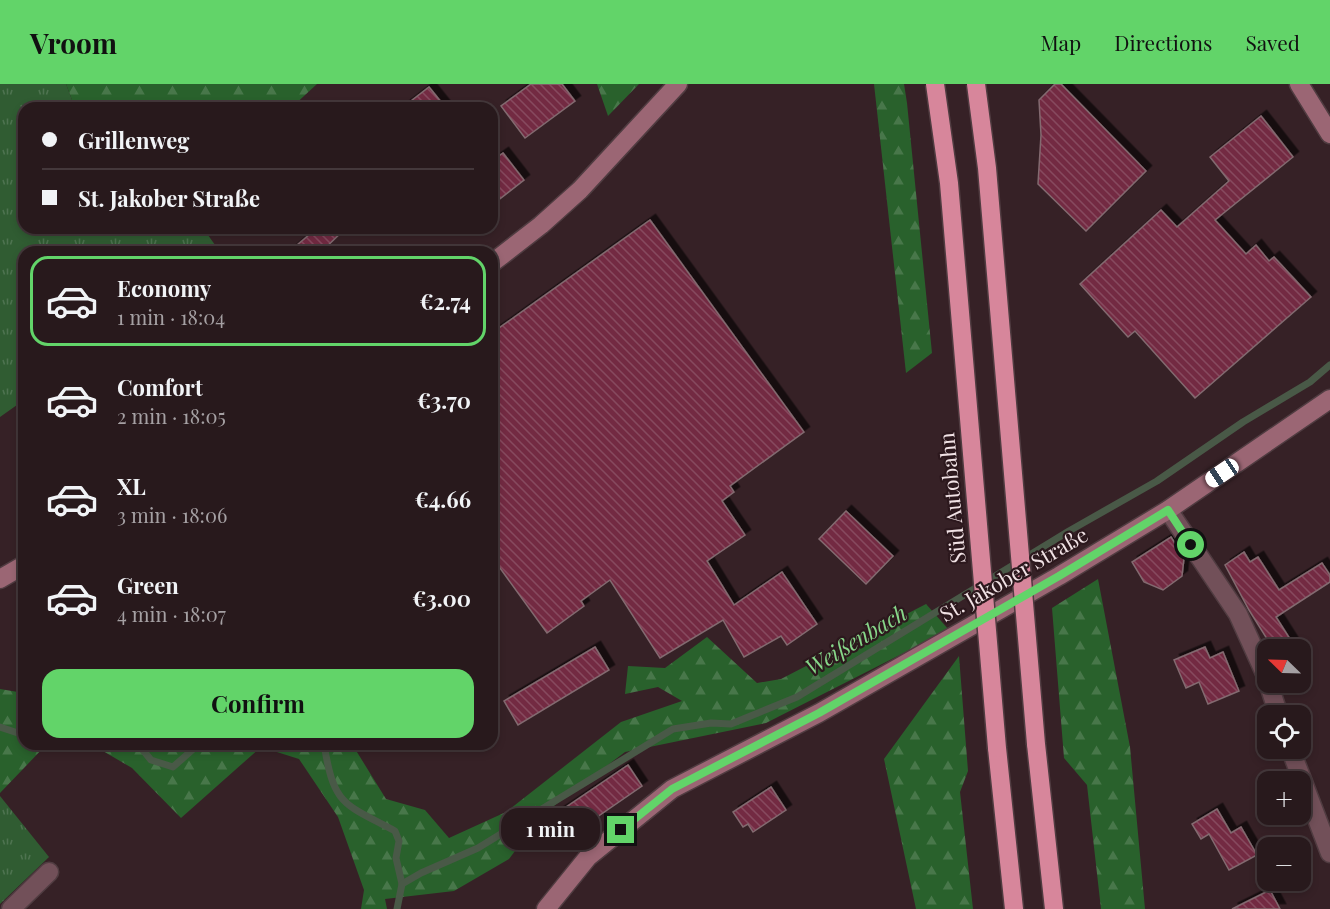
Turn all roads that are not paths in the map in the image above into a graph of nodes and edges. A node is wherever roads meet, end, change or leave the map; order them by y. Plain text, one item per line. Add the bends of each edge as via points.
1 (678, 84) edge
2 (935, 84) edge
3 (976, 84) edge
4 (1299, 84) edge
5 (1330, 134) edge
6 (498, 258) edge
7 (1330, 399) edge
8 (1168, 510) junction
9 (18, 568) edge
10 (0, 579) edge
11 (1257, 656) edge
12 (1294, 759) edge
13 (1330, 853) edge
14 (49, 872) dead end
15 (10, 909) edge
16 (546, 909) edge
17 (1014, 909) edge
18 (1054, 909) edge

1 - 6 main road via 580,190
2 - 17 highway, Süd Autobahn, bridge via 949,183
3 - 18 highway, bridge via 987,168 1036,744
4 - 5 main road
7 - 8 main road, St. Jakober Straße
8 - 11 street via 1238,614
8 - 16 main road, St. Jakober Straße via 819,713 672,789 588,857
9 - 10 main road
12 - 13 street
14 - 15 street

